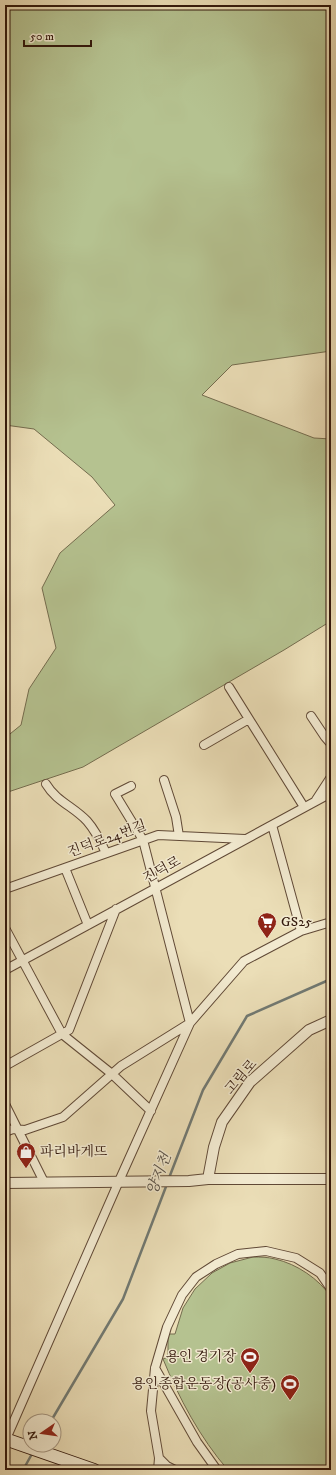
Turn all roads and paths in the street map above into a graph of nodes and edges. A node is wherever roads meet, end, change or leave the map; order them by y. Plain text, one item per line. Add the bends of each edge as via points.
1 (230, 687) dead end
2 (311, 716) dead end
3 (250, 719) junction
4 (331, 744) edge
5 (204, 745) dead end
6 (331, 777) edge
7 (164, 780) dead end
8 (46, 784) dead end
9 (131, 786) dead end
10 (331, 793) edge
11 (316, 801) junction
12 (304, 807) junction
13 (272, 825) junction
14 (179, 836) junction
15 (245, 839) junction
16 (143, 840) junction
17 (106, 853) junction
18 (65, 868) junction
19 (155, 888) junction
20 (5, 889) edge
21 (116, 910) junction
22 (331, 922) edge
23 (88, 925) junction
24 (5, 928) edge
25 (301, 931) junction
26 (22, 960) junction
27 (5, 970) edge
28 (331, 1020) edge
29 (190, 1023) junction
30 (62, 1034) junction
31 (5, 1066) edge
32 (112, 1074) junction
33 (6, 1108) edge
34 (151, 1111) junction
35 (18, 1130) junction
36 (5, 1132) edge
37 (208, 1179) junction
38 (331, 1179) edge
39 (121, 1181) junction
40 (44, 1182) junction
41 (5, 1183) edge
42 (331, 1289) edge
43 (155, 1368) junction
44 (9, 1440) edge
45 (159, 1458) junction
46 (89, 1468) edge
47 (158, 1470) edge
48 (175, 1470) edge
49 (217, 1470) edge

1 - 3 street
2 - 4 street
3 - 5 street
3 - 12 street
6 - 11 street
7 - 14 street via 176,817
8 - 17 street via 50,791 87,821
9 - 16 street via 115,794
10 - 11 street, 진덕로
11 - 12 street, 진덕로
12 - 13 street, 진덕로
13 - 15 street, 진덕로
13 - 25 street
14 - 15 street, 진덕로24번길
14 - 16 street, 진덕로24번길 via 158,835
15 - 19 street, 진덕로
16 - 17 street, 진덕로24번길
16 - 19 street
17 - 18 street, 진덕로24번길
18 - 20 street, 진덕로24번길
18 - 23 street
19 - 21 street, 진덕로
19 - 29 street
21 - 23 street, 진덕로
21 - 30 street via 69,1030
22 - 25 street
23 - 26 street, 진덕로
24 - 26 street
25 - 29 street via 244,961
26 - 27 street, 진덕로
26 - 30 street
28 - 37 street, 고림로 via 309,1030 250,1082 222,1122
29 - 32 street
29 - 34 street
30 - 31 street
30 - 32 street
32 - 34 street
32 - 35 street via 63,1117
33 - 35 street
34 - 39 street
35 - 36 street
35 - 40 street
37 - 38 street
37 - 39 street
39 - 40 street
39 - 44 street
40 - 41 street
42 - 43 street via 320,1273 296,1258 266,1251 238,1254 196,1277 182,1295 167,1326
43 - 45 street via 151,1411
43 - 49 street via 197,1442
44 - 46 main road
45 - 47 street
45 - 48 street

